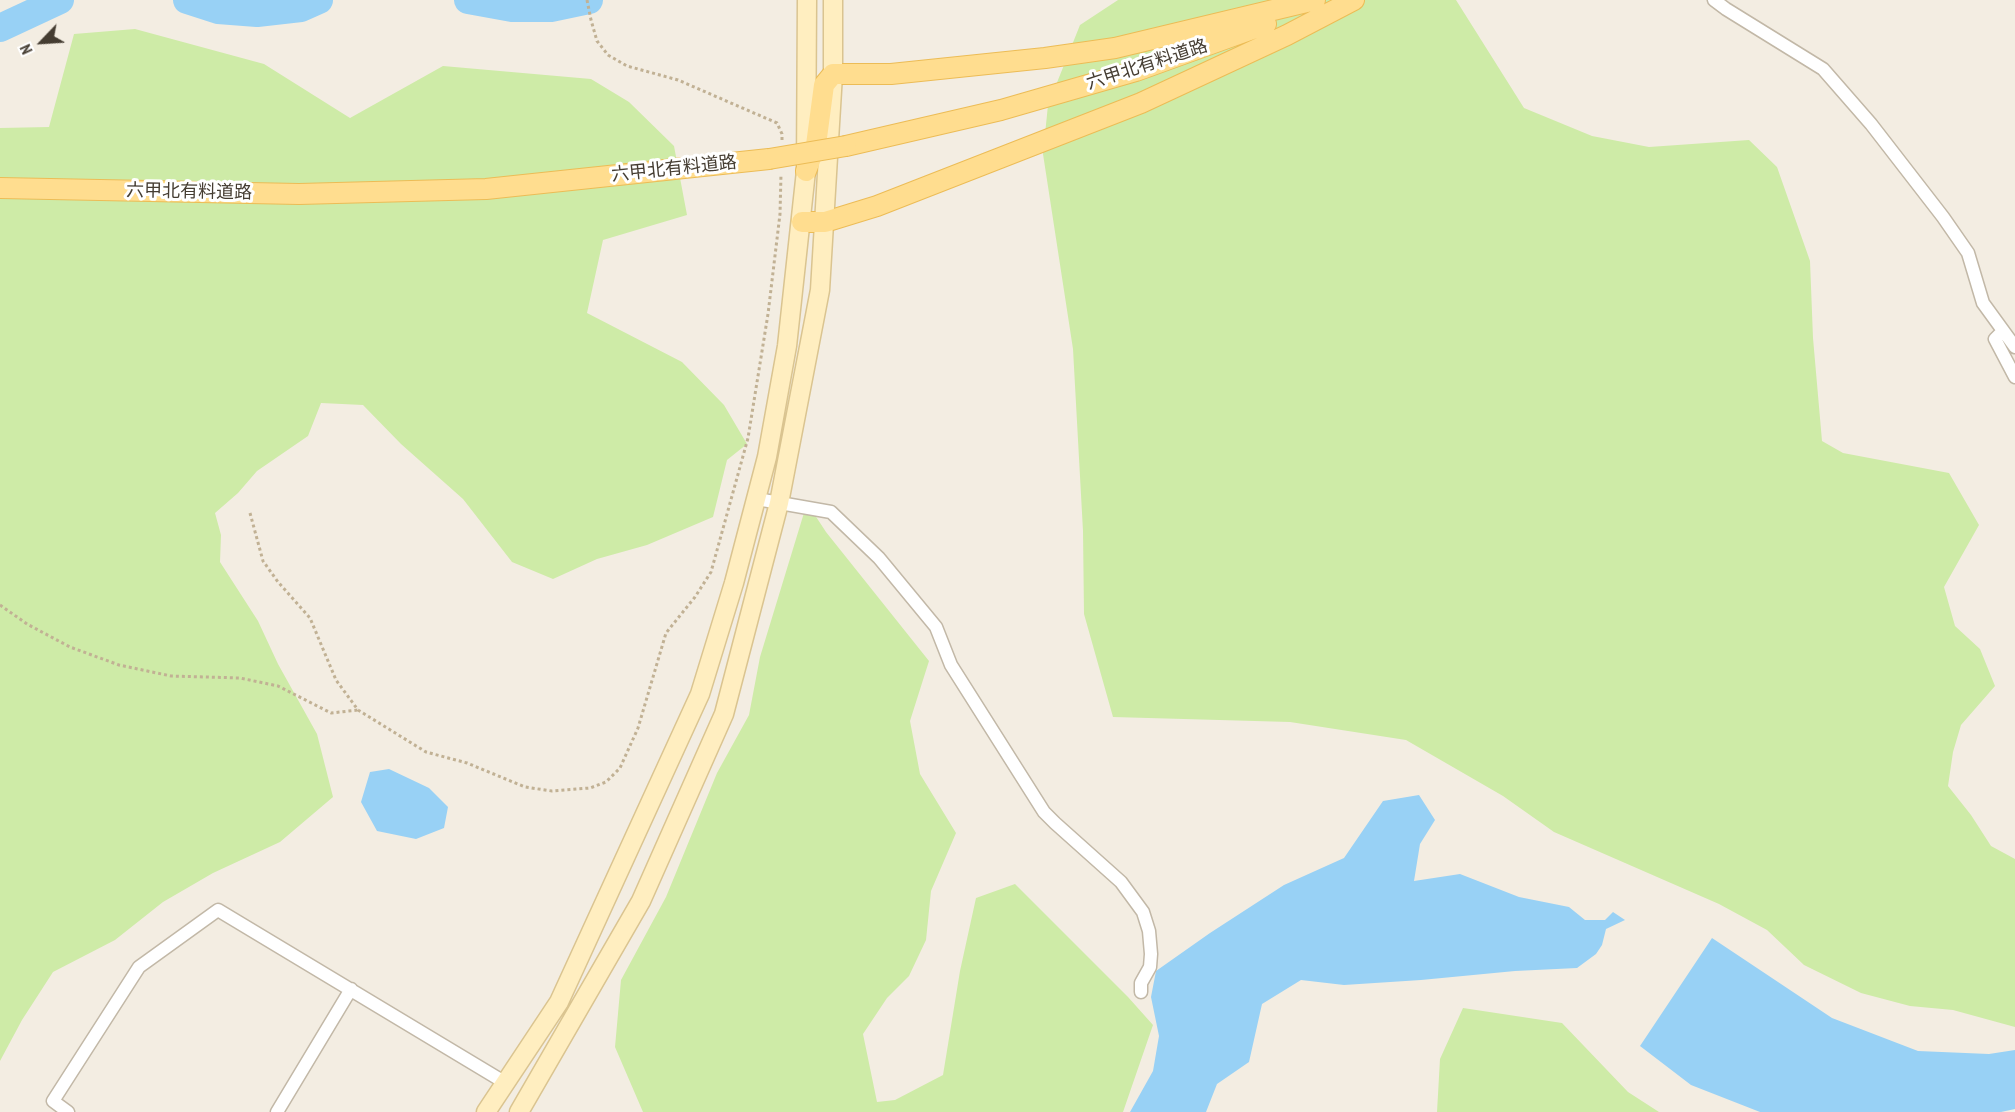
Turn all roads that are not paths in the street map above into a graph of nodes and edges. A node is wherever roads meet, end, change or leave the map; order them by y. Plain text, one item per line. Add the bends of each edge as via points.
1 (807, 0) edge
2 (833, 0) edge
3 (1316, 0) edge
4 (1324, 0) edge
5 (1354, 0) edge
6 (1714, 0) edge
7 (833, 74) junction
8 (806, 171) junction
9 (0, 188) edge
10 (802, 222) junction
11 (825, 222) junction
12 (2002, 332) junction
13 (2015, 347) edge
14 (2015, 377) edge
15 (757, 499) junction
16 (779, 503) junction
17 (351, 989) junction
18 (1141, 992) dead end
19 (504, 1082) junction
20 (68, 1112) edge
21 (277, 1112) edge
22 (486, 1112) edge
23 (519, 1112) edge

1 - 8 street
2 - 7 street
3 - 7 main road via 1114,48 891,74
4 - 9 main road, 六甲北有料道路, bridge via 1136,72 1001,110 777,158 474,189 299,194
5 - 11 main road via 1141,103 877,207
6 - 12 street via 1823,69 1871,124 1968,253 1983,303
7 - 8 main road via 824,85 816,146
7 - 11 street
8 - 10 street
10 - 11 main road
10 - 15 street via 787,346
11 - 16 street via 820,290
12 - 13 street
12 - 14 street via 1995,339
15 - 16 street
15 - 19 street via 700,694 559,1002
16 - 18 street via 831,512 879,558 936,627 951,665 1044,812 1121,882 1143,912 1151,954
16 - 23 street via 724,714 641,901
17 - 19 street
17 - 20 street via 218,910 139,967 53,1101
17 - 21 street
19 - 22 street

